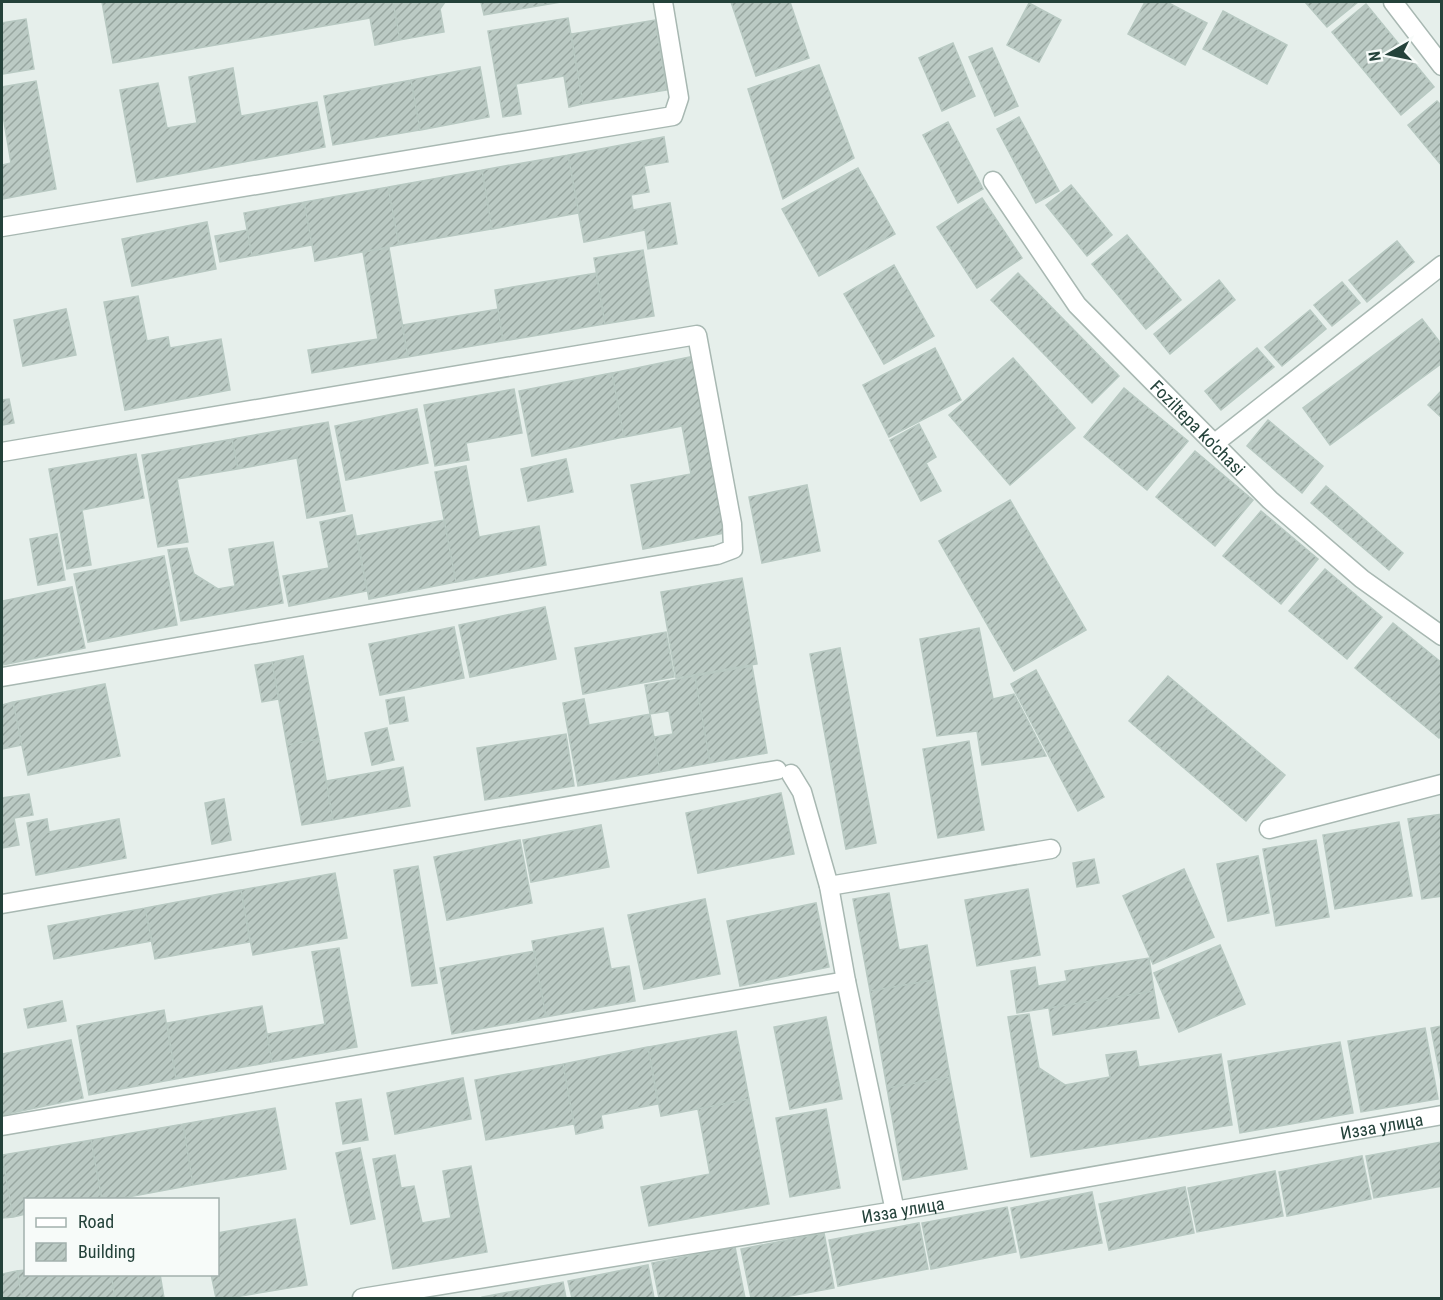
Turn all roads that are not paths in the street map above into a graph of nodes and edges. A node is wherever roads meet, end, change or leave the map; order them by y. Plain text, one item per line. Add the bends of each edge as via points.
1 (663, 2) edge
2 (1393, 2) edge
3 (1442, 66) edge
4 (993, 181) dead end
5 (2, 227) edge
6 (1442, 265) edge
7 (1215, 443) junction
8 (2, 452) edge
9 (1442, 636) edge
10 (2, 677) edge
11 (1442, 784) edge
12 (1269, 829) dead end
13 (1050, 849) dead end
14 (829, 886) junction
15 (2, 904) edge
16 (846, 981) junction
17 (1442, 1114) edge
18 (2, 1126) edge
19 (895, 1211) junction
20 (362, 1299) edge

1 - 5 street via 679,98 673,116
2 - 3 street
4 - 7 street, Foziltepa ko'chasi via 1077,305
6 - 7 street
7 - 9 street, Foziltepa ko'chasi via 1270,500 1362,579
8 - 10 street via 697,335 732,524 733,549 717,555
11 - 12 street
13 - 14 street
14 - 15 street via 802,792 784,772
14 - 16 street
16 - 18 street
16 - 19 street
17 - 19 street, Изза улица
19 - 20 street, Изза улица

